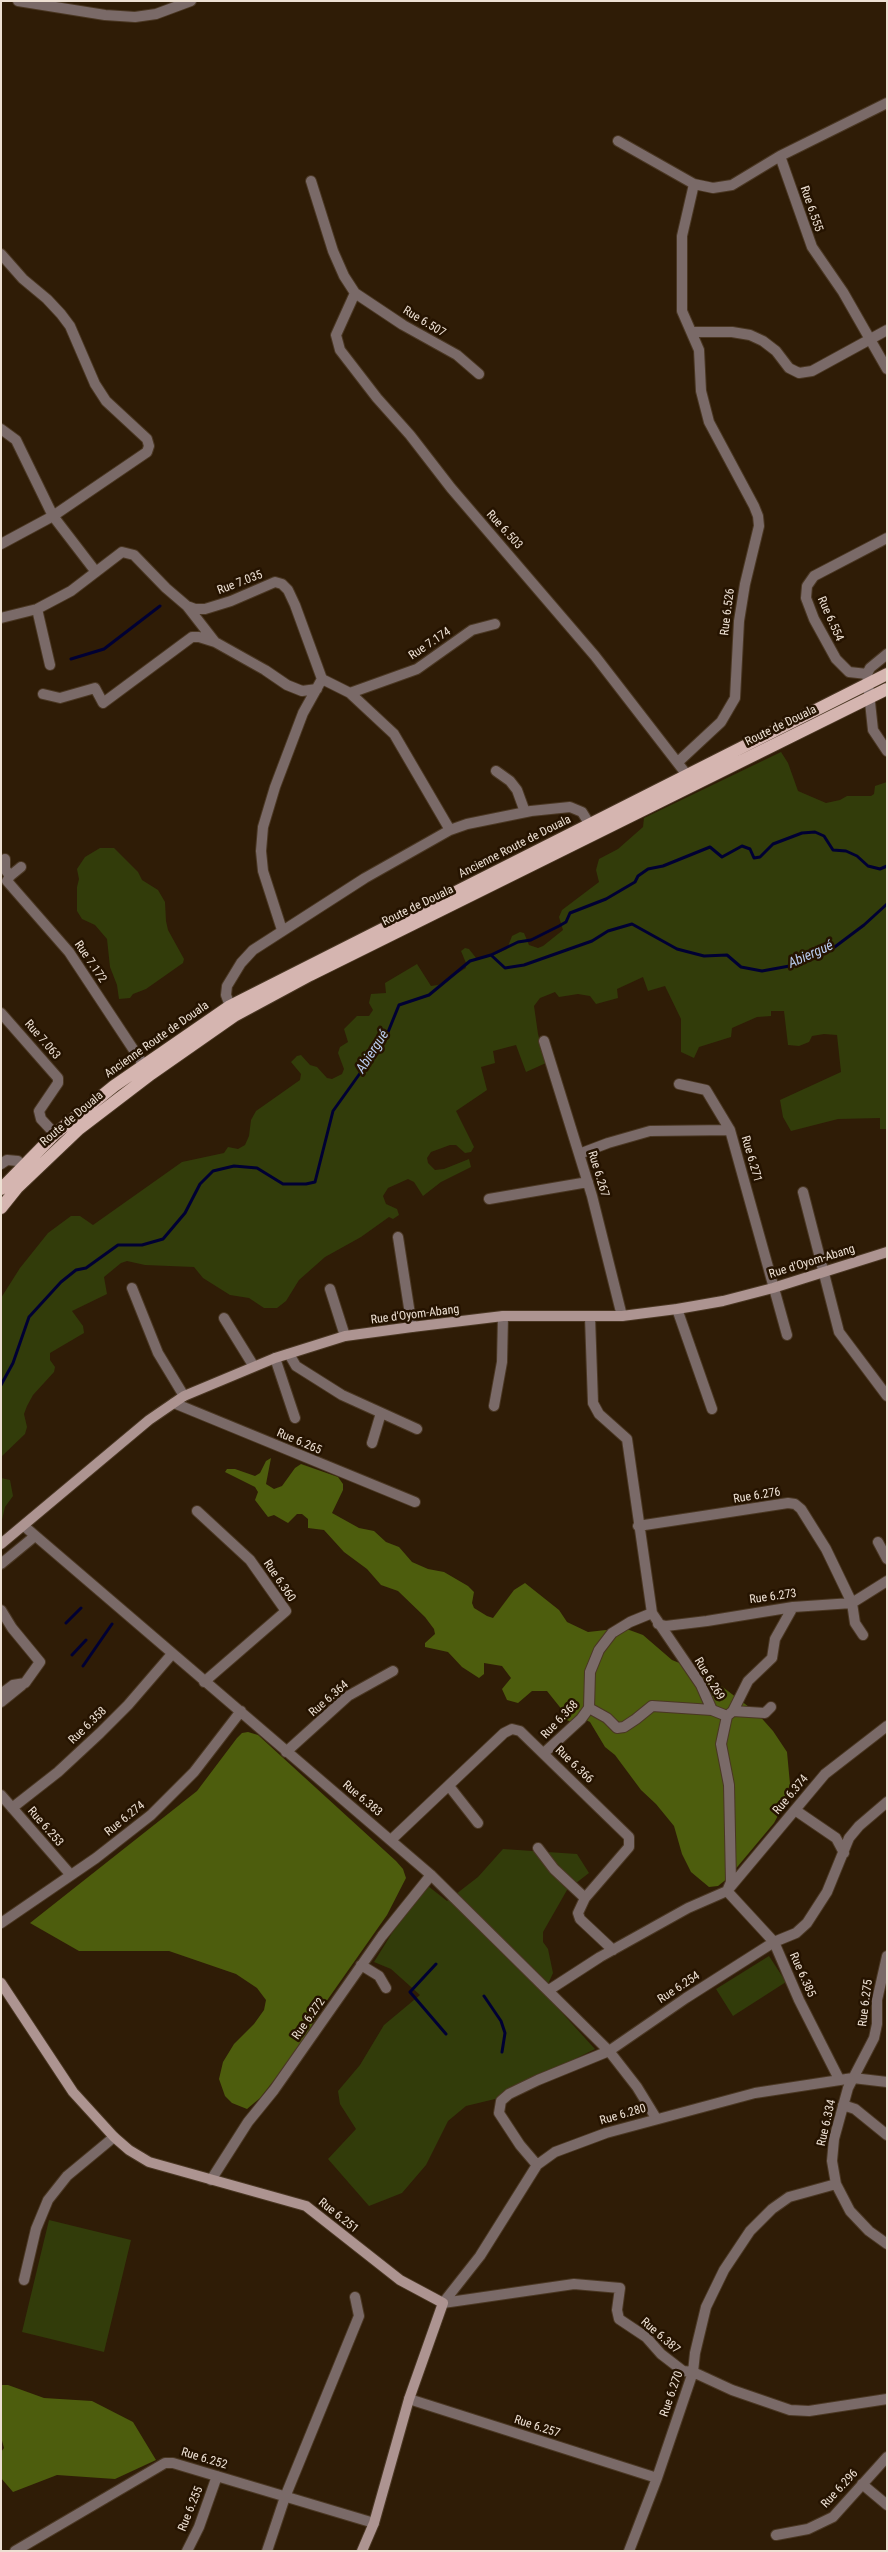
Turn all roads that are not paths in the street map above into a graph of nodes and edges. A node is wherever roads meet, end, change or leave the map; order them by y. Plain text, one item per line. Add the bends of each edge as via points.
1 (18, 1) edge
2 (191, 1) edge
3 (887, 102) edge
4 (618, 141) dead end
5 (780, 156) junction
6 (311, 182) dead end
7 (694, 184) junction
8 (1, 254) edge
9 (355, 293) junction
10 (887, 330) edge
11 (693, 332) junction
12 (869, 338) junction
13 (887, 369) edge
14 (479, 374) dead end
15 (1, 429) edge
16 (53, 516) junction
17 (887, 538) edge
18 (1, 544) edge
19 (96, 572) junction
20 (187, 606) junction
21 (37, 609) junction
22 (1, 618) edge
23 (495, 624) dead end
24 (215, 642) junction
25 (887, 654) edge
26 (50, 665) dead end
27 (887, 674) edge
28 (322, 679) junction
29 (868, 679) junction
30 (317, 689) junction
31 (887, 689) edge
32 (302, 690) junction
33 (350, 693) junction
34 (43, 694) dead end
35 (871, 697) junction
36 (311, 699) junction
37 (887, 751) edge
38 (678, 762) junction
39 (496, 771) dead end
40 (687, 775) junction
41 (525, 812) junction
42 (590, 825) junction
43 (450, 830) junction
44 (2, 858) edge
45 (21, 867) dead end
46 (9, 878) junction
47 (282, 930) junction
48 (230, 1006) junction
49 (1, 1013) edge
50 (209, 1026) junction
51 (544, 1041) dead end
52 (143, 1064) junction
53 (679, 1084) dead end
54 (730, 1130) junction
55 (55, 1134) junction
56 (579, 1154) junction
57 (1, 1164) edge
58 (23, 1166) junction
59 (588, 1182) junction
60 (1, 1189) edge
61 (803, 1192) dead end
62 (489, 1199) dead end
63 (1, 1208) edge
64 (398, 1237) dead end
65 (887, 1252) edge
66 (825, 1272) junction
67 (132, 1288) dead end
68 (773, 1288) junction
69 (330, 1289) dead end
70 (677, 1309) junction
71 (503, 1316) junction
72 (622, 1316) junction
73 (590, 1317) junction
74 (224, 1318) dead end
75 (412, 1327) junction
76 (787, 1335) dead end
77 (346, 1336) junction
78 (289, 1354) junction
79 (275, 1358) junction
80 (253, 1365) junction
81 (184, 1396) junction
82 (887, 1396) edge
83 (174, 1403) junction
84 (494, 1406) dead end
85 (712, 1409) dead end
86 (381, 1413) junction
87 (295, 1418) dead end
88 (417, 1429) dead end
89 (372, 1443) dead end
90 (415, 1502) dead end
91 (197, 1511) dead end
92 (24, 1526) junction
93 (638, 1526) junction
94 (35, 1536) junction
95 (878, 1542) dead end
96 (1, 1544) edge
97 (887, 1559) edge
98 (1, 1564) edge
99 (887, 1581) edge
100 (852, 1603) junction
101 (793, 1606) junction
102 (1, 1610) edge
103 (652, 1613) junction
104 (658, 1624) junction
105 (863, 1635) dead end
106 (172, 1654) junction
107 (393, 1671) dead end
108 (204, 1682) junction
109 (25, 1683) junction
110 (1, 1694) edge
111 (1, 1702) edge
112 (771, 1707) dead end
113 (589, 1708) junction
114 (712, 1710) junction
115 (242, 1711) junction
116 (730, 1713) junction
117 (887, 1726) edge
118 (286, 1752) junction
119 (544, 1753) junction
120 (449, 1786) junction
121 (1, 1795) edge
122 (887, 1802) edge
123 (12, 1808) junction
124 (796, 1810) junction
125 (478, 1823) dead end
126 (391, 1840) junction
127 (538, 1848) dead end
128 (844, 1853) junction
129 (70, 1874) junction
130 (431, 1875) junction
131 (727, 1891) junction
132 (585, 1898) junction
133 (1, 1923) edge
134 (774, 1942) junction
135 (613, 1950) junction
136 (887, 1956) edge
137 (361, 1966) junction
138 (1, 1983) edge
139 (386, 1988) dead end
140 (549, 1990) junction
141 (882, 2000) edge
142 (609, 2051) junction
143 (853, 2078) junction
144 (839, 2079) junction
145 (887, 2082) edge
146 (843, 2105) junction
147 (656, 2118) junction
148 (887, 2135) edge
149 (114, 2137) junction
150 (537, 2165) junction
151 (211, 2180) junction
152 (836, 2184) junction
153 (887, 2244) edge
154 (24, 2280) dead end
155 (355, 2297) dead end
156 (443, 2303) junction
157 (693, 2372) junction
158 (409, 2399) junction
159 (887, 2399) edge
160 (887, 2457) edge
161 (217, 2476) junction
162 (657, 2478) junction
163 (862, 2484) junction
164 (286, 2497) junction
165 (887, 2505) edge
166 (374, 2523) junction
167 (776, 2534) dead end
168 (15, 2551) edge
169 (187, 2551) edge
170 (267, 2551) edge
171 (362, 2551) edge
172 (629, 2551) edge

1 - 2 street via 135,17 156,14
3 - 5 street
4 - 7 street
5 - 7 street via 732,185 713,188
5 - 12 street, Rue 6.555 via 812,247
6 - 9 street via 333,251
7 - 11 street, Rue 6.526 via 682,236 684,277 681,298 682,311
8 - 16 street via 61,314 106,401 147,439 149,446 147,452
9 - 14 street, Rue 6.507 via 457,356
9 - 38 street, Rue 6.503 via 336,335 340,350 451,488 589,649
10 - 12 street
11 - 12 street via 750,335 776,351 789,368 799,373 812,371
11 - 38 street, Rue 6.526 via 699,350 704,405 754,506 759,526 744,584 735,698 721,722
12 - 13 street, Rue 6.555
15 - 16 street via 16,440
16 - 18 street
16 - 19 street
17 - 29 street, Rue 6.554 via 814,576 807,586 806,598 814,619 836,660 849,672
19 - 20 street via 122,552 127,552
19 - 21 street via 71,591
20 - 24 street
20 - 28 street, Rue 7.035 via 205,609 275,582 282,584 295,605
21 - 22 street
21 - 26 street
23 - 33 street, Rue 7.174 via 472,630 417,669
24 - 32 street via 287,685
24 - 34 street via 192,637 103,703 95,688 60,698
25 - 29 street via 870,668
27 - 29 main road, Ancienne Route de Douala
28 - 30 street
28 - 33 street
29 - 35 street
29 - 40 main road, Ancienne Route de Douala
30 - 32 street
30 - 36 street
31 - 35 main road, Route de Douala
32 - 36 street
33 - 43 street via 401,742
35 - 37 street via 873,730
35 - 50 main road, Route de Douala
36 - 47 street via 275,787 263,827 263,871
38 - 40 street, Rue 6.503
39 - 41 street via 517,790
40 - 42 main road, Ancienne Route de Douala
41 - 42 street via 578,808
41 - 43 street
42 - 48 main road, Ancienne Route de Douala
43 - 47 street
44 - 46 street
45 - 46 street
46 - 52 street, Rue 7.172 via 69,952
47 - 48 street via 253,950 241,963 227,986
48 - 50 main road, Ancienne Route de Douala
49 - 55 street, Rue 7.063 via 58,1078 39,1111
50 - 52 main road, Ancienne Route de Douala
50 - 63 main road, Route de Douala via 79,1129
51 - 56 street, Rue 6.267
52 - 55 main road, Ancienne Route de Douala
53 - 54 street via 706,1090
54 - 56 street, Rue 6.271 via 650,1131
54 - 68 street, Rue 6.271
55 - 58 main road, Ancienne Route de Douala
56 - 59 street, Rue 6.267
57 - 58 street via 7,1160 18,1161
58 - 60 main road, Ancienne Route de Douala
59 - 62 street
59 - 72 street, Rue 6.267
61 - 66 street
64 - 75 street
65 - 66 main road, Rue d'Oyom-Abang
66 - 68 main road, Rue d'Oyom-Abang
66 - 82 street via 839,1332
67 - 81 street via 158,1353
68 - 70 main road, Rue d'Oyom-Abang
68 - 76 street, Rue 6.271
69 - 77 street
70 - 72 main road, Rue d'Oyom-Abang
70 - 85 street
71 - 73 main road, Rue d'Oyom-Abang
71 - 75 main road, Rue d'Oyom-Abang
71 - 84 street via 502,1362
72 - 73 main road, Rue d'Oyom-Abang
73 - 93 street, Rue 6.269 via 593,1403 599,1414 627,1439
74 - 80 street
75 - 77 main road, Rue d'Oyom-Abang
77 - 78 main road, Rue d'Oyom-Abang
78 - 79 main road, Rue d'Oyom-Abang
78 - 86 street via 296,1366
79 - 80 main road, Rue d'Oyom-Abang
79 - 87 street
80 - 81 main road, Rue d'Oyom-Abang
81 - 83 main road, Rue d'Oyom-Abang
83 - 90 street, Rue 6.265
83 - 92 main road, Rue d'Oyom-Abang via 118,1444
86 - 88 street
86 - 89 street
91 - 108 street, Rue 6.360 via 250,1560 286,1610
92 - 94 street, Rue 6.383
92 - 96 main road, Rue d'Oyom-Abang
93 - 100 street, Rue 6.276 via 795,1504 826,1549
93 - 103 street, Rue 6.269
94 - 98 street
94 - 106 street, Rue 6.383 via 60,1554
95 - 97 street
99 - 100 street, Rue 6.273
100 - 101 street, Rue 6.273
100 - 105 street via 855,1623
101 - 104 street, Rue 6.273 via 707,1621
101 - 116 street via 774,1639 772,1658 748,1681
102 - 109 street via 40,1662
103 - 104 street, Rue 6.269
103 - 113 street, Rue 6.368 via 612,1633 599,1650 590,1672
104 - 114 street, Rue 6.269 via 701,1685
106 - 108 street, Rue 6.383
106 - 123 street, Rue 6.358 via 100,1733
107 - 118 street, Rue 6.364 via 348,1696
108 - 115 street, Rue 6.383
109 - 110 street via 13,1685
109 - 111 street
112 - 116 street via 765,1713
113 - 114 street via 617,1728 636,1720 652,1706
113 - 119 street, Rue 6.368 via 568,1733
114 - 116 street, Rue 6.269
115 - 118 street, Rue 6.383
115 - 129 street, Rue 6.274 via 171,1797 126,1836
116 - 131 street, Rue 6.269 via 720,1744 729,1785 732,1882
117 - 124 street, Rue 6.374 via 830,1769
118 - 126 street, Rue 6.383
119 - 120 street, Rue 6.366 via 520,1731 512,1729 504,1732
119 - 132 street, Rue 6.366 via 631,1842
120 - 125 street
120 - 126 street, Rue 6.366
121 - 123 street, Rue 6.253
122 - 128 street, Rue 6.254 via 854,1832
123 - 129 street, Rue 6.253
124 - 128 street via 836,1838
124 - 131 street, Rue 6.374
126 - 130 street, Rue 6.383
127 - 132 street via 554,1869
128 - 134 street, Rue 6.254 via 827,1892 807,1923
129 - 133 street, Rue 6.274
130 - 137 street, Rue 6.272
130 - 140 street, Rue 6.383
131 - 134 street, Rue 6.385
131 - 135 street via 688,1908
132 - 135 street via 578,1913 580,1919
134 - 142 street, Rue 6.254
134 - 144 street, Rue 6.385
135 - 140 street
136 - 141 street, Rue 6.275
137 - 139 street via 379,1976
137 - 151 street, Rue 6.272 via 248,2122
138 - 149 main road, Rue 6.251 via 73,2092
140 - 142 street, Rue 6.383
141 - 143 street, Rue 6.275 via 874,2038
142 - 147 street, Rue 6.383
142 - 150 street, Rue 6.254 via 538,2080 501,2101 499,2113
143 - 144 street, Rue 6.280
143 - 145 street, Rue 6.280
143 - 146 street, Rue 6.334
144 - 147 street, Rue 6.280 via 755,2093
146 - 148 street via 855,2109
146 - 152 street, Rue 6.334 via 832,2161
147 - 150 street, Rue 6.280 via 574,2144 546,2157
149 - 151 main road, Rue 6.251 via 149,2162
149 - 154 street via 67,2176 48,2200 36,2229
150 - 156 street, Rue 6.280 via 480,2256
151 - 156 main road, Rue 6.251 via 306,2206 400,2280
152 - 153 street, Rue 6.334 via 850,2211
152 - 157 street, Rue 6.270 via 788,2197 750,2231 724,2270 706,2307
155 - 164 street via 358,2316
156 - 157 street, Rue 6.387 via 574,2284 620,2288 619,2319 646,2337 683,2371
156 - 158 main road
157 - 159 street, Rue 6.387 via 757,2400 790,2410 809,2411
157 - 162 street, Rue 6.270
158 - 162 street, Rue 6.257
158 - 166 main road
160 - 163 street, Rue 6.296
161 - 164 street, Rue 6.252
161 - 168 street, Rue 6.252 via 173,2463 157,2466
161 - 169 street, Rue 6.255
162 - 172 street, Rue 6.270
163 - 165 street
163 - 167 street, Rue 6.296 via 833,2517 822,2524
164 - 166 street, Rue 6.252
164 - 170 street
166 - 171 main road

